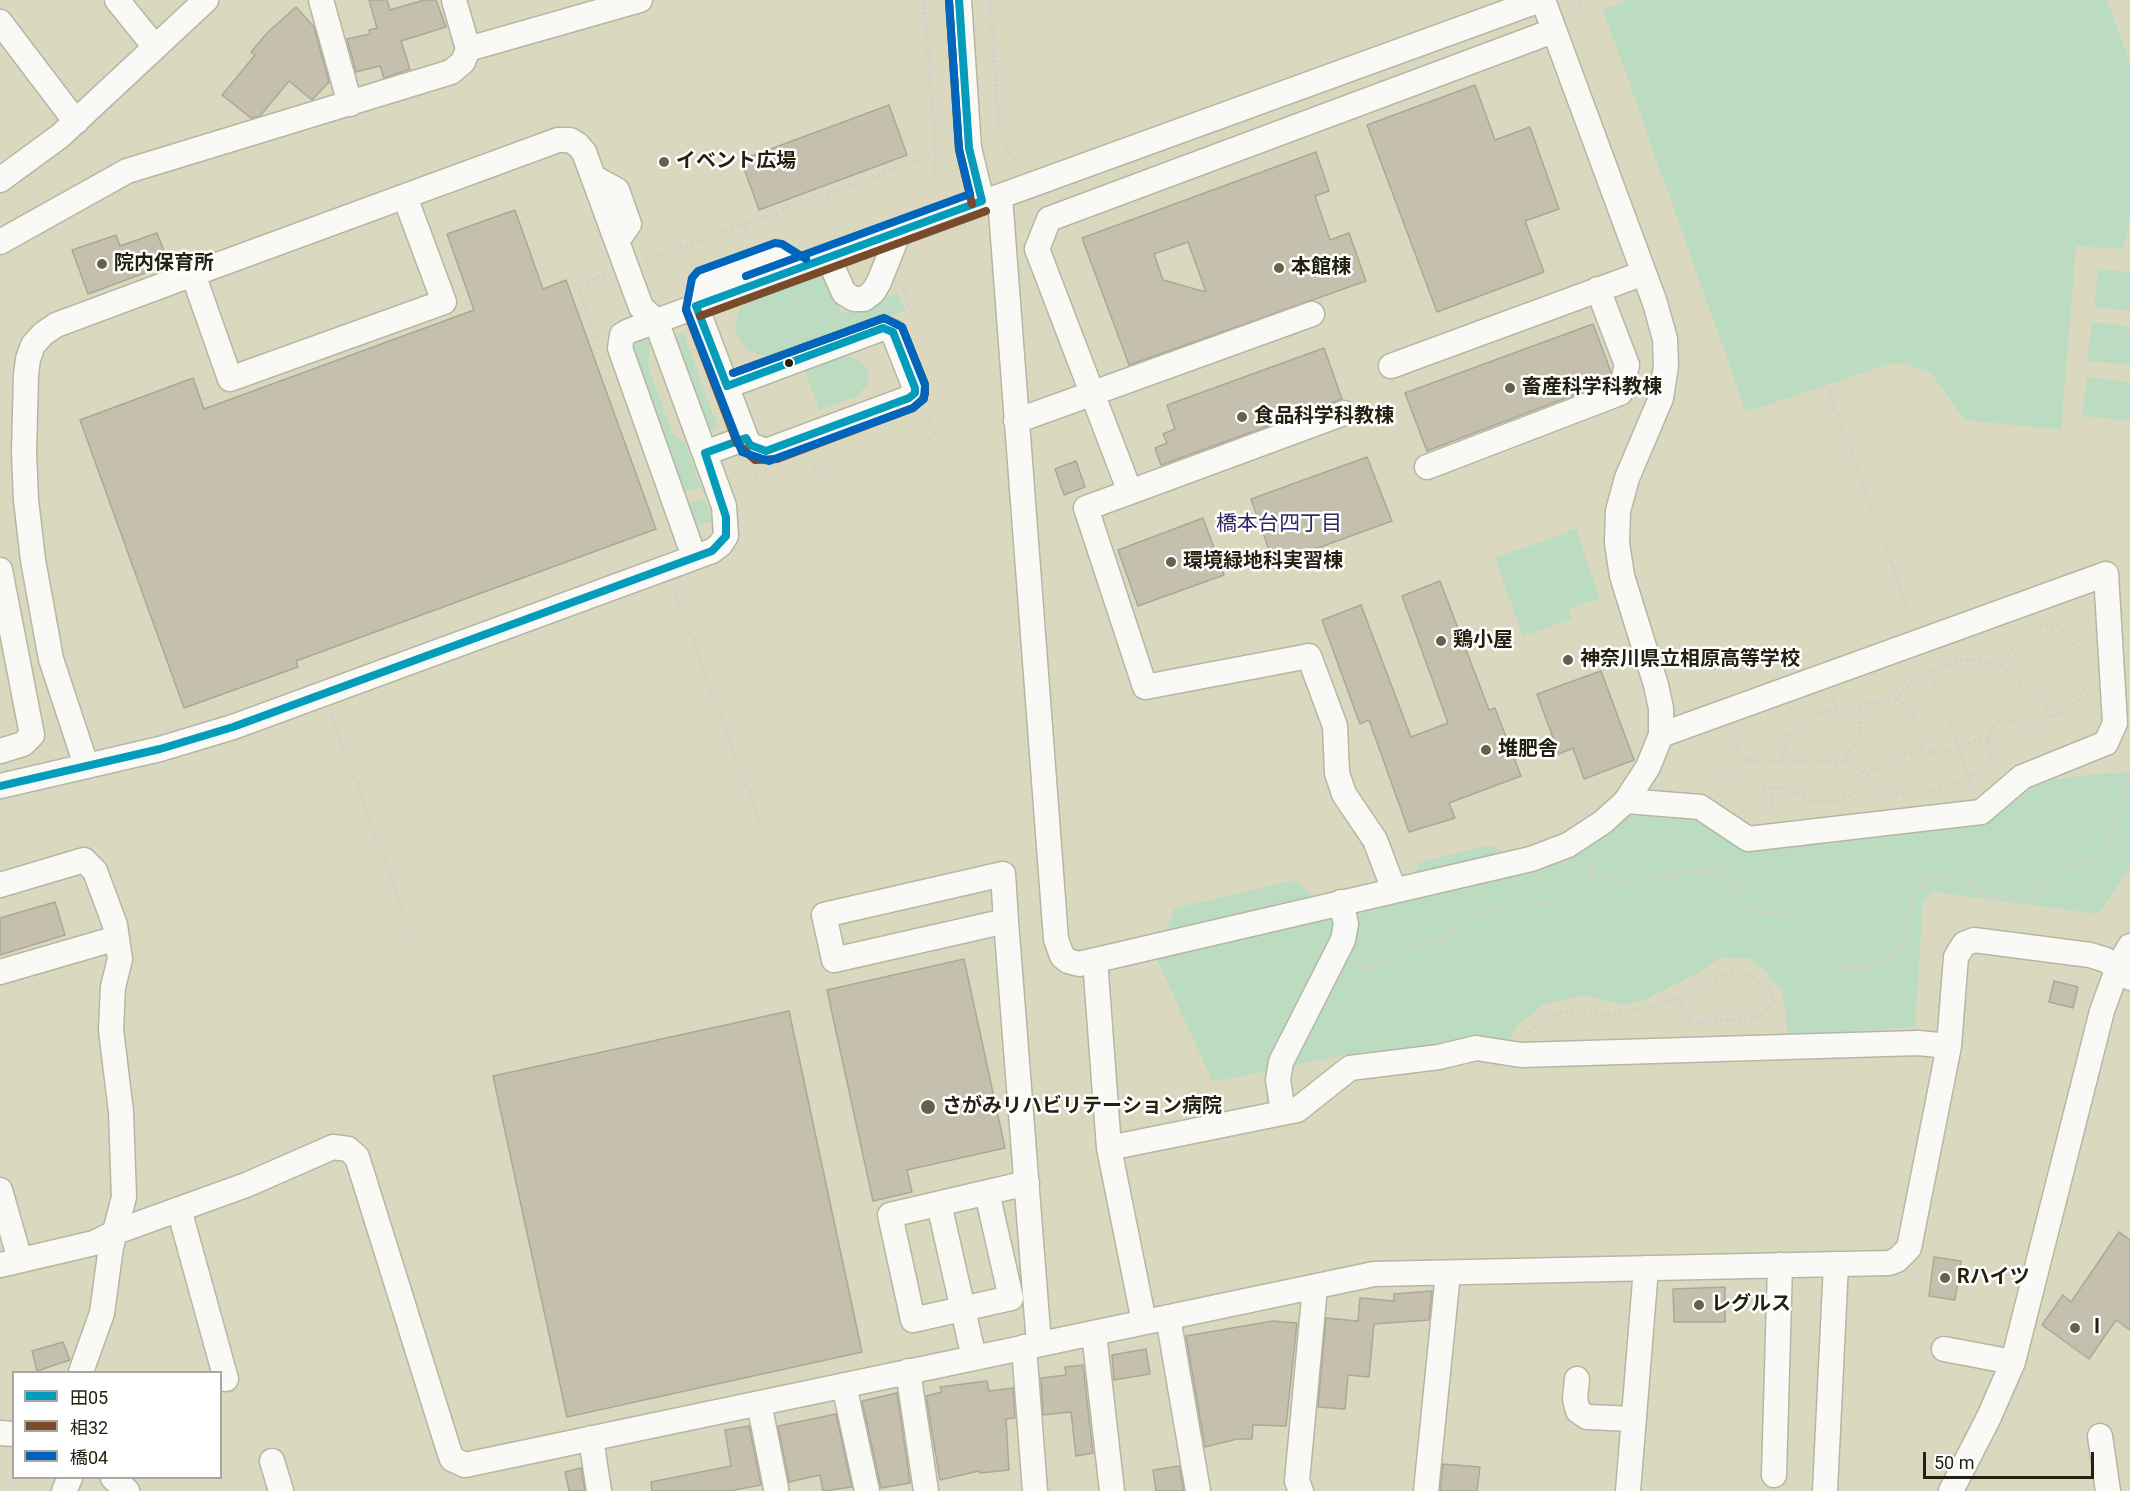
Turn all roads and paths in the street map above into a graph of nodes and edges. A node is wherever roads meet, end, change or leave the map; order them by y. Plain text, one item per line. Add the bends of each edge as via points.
1 (117, 0) edge
2 (206, 0) edge
3 (321, 0) edge
4 (454, 0) edge
5 (640, 0) edge
6 (924, 0) edge
7 (959, 0) edge
8 (990, 0) edge
9 (1541, 0) edge
10 (0, 22) edge
11 (1553, 31) junction
12 (155, 47) junction
13 (468, 49) junction
14 (351, 104) junction
15 (76, 122) junction
16 (936, 154) junction
17 (1023, 165) dead end
18 (1071, 172) junction
19 (0, 180) edge
20 (928, 189) dead end
21 (405, 197) junction
22 (991, 199) junction
23 (1083, 206) junction
24 (899, 232) junction
25 (0, 242) edge
26 (828, 257) junction
27 (636, 263) dead end
28 (614, 272) dead end
29 (1644, 273) junction
30 (194, 274) junction
31 (1598, 289) junction
32 (696, 306) junction
33 (1312, 314) dead end
34 (656, 321) junction
35 (598, 341) dead end
36 (1391, 366) dead end
37 (1827, 385) dead end
38 (727, 386) junction
39 (1093, 394) junction
40 (925, 411) dead end
41 (1344, 413) dead end
42 (1016, 421) junction
43 (746, 438) junction
44 (923, 440) dead end
45 (705, 453) junction
46 (810, 455) dead end
47 (1427, 467) dead end
48 (827, 476) dead end
49 (1130, 492) junction
50 (694, 557) junction
51 (0, 570) edge
52 (671, 582) dead end
53 (4, 623) edge
54 (1920, 641) junction
55 (2095, 659) dead end
56 (2000, 665) junction
57 (1931, 672) junction
58 (2091, 678) dead end
59 (1897, 699) junction
60 (328, 704) dead end
61 (1858, 707) junction
62 (1713, 716) junction
63 (2052, 717) junction
64 (1661, 735) junction
65 (1988, 740) junction
66 (2106, 743) junction
67 (1958, 749) junction
68 (0, 751) edge
69 (1922, 751) junction
70 (1784, 759) junction
71 (1751, 761) junction
72 (1847, 762) junction
73 (86, 765) junction
74 (1733, 772) junction
75 (1867, 774) junction
76 (1968, 777) junction
77 (0, 786) edge
78 (1626, 801) junction
79 (1687, 806) junction
80 (1981, 812) junction
81 (760, 823) dead end
82 (0, 885) edge
83 (1394, 890) junction
84 (1341, 902) junction
85 (1006, 921) junction
86 (117, 938) junction
87 (2130, 946) edge
88 (417, 949) dead end
89 (1334, 957) junction
90 (1095, 960) junction
91 (0, 972) edge
92 (2124, 972) edge
93 (1678, 998) junction
94 (1691, 1025) junction
95 (1948, 1046) junction
96 (1671, 1050) junction
97 (1521, 1055) junction
98 (1283, 1112) junction
99 (1109, 1148) junction
100 (1027, 1183) junction
101 (0, 1190) edge
102 (987, 1193) junction
103 (939, 1204) junction
104 (179, 1209) junction
105 (116, 1232) junction
106 (10, 1262) edge
107 (1836, 1264) junction
108 (1780, 1266) junction
109 (1646, 1268) junction
110 (1448, 1273) junction
111 (1315, 1287) junction
112 (963, 1309) junction
113 (1168, 1317) junction
114 (1144, 1322) junction
115 (1094, 1333) junction
116 (1032, 1346) junction
117 (1944, 1349) dead end
118 (974, 1358) junction
119 (2013, 1362) junction
120 (81, 1371) edge
121 (908, 1371) junction
122 (226, 1379) dead end
123 (1577, 1379) dead end
124 (844, 1385) junction
125 (759, 1403) junction
126 (1634, 1419) junction
127 (2100, 1436) dead end
128 (591, 1438) junction
129 (272, 1461) dead end
130 (1774, 1475) dead end
131 (114, 1479) edge
132 (776, 1488) dead end
133 (127, 1491) edge
134 (281, 1491) edge
135 (599, 1491) edge
136 (867, 1491) edge
137 (926, 1491) edge
138 (1035, 1491) edge
139 (1112, 1491) edge
140 (1198, 1491) edge
141 (1301, 1491) edge
142 (1426, 1491) edge
143 (1628, 1491) edge
144 (1825, 1491) edge
145 (1951, 1491) edge
146 (2108, 1491) edge

1 - 12 street
2 - 12 street
3 - 14 street
4 - 13 street
5 - 13 street
6 - 16 path
7 - 22 street via 969,148
8 - 17 path via 1001,142 1014,160
9 - 11 street
9 - 18 street
10 - 15 street
11 - 23 street
11 - 29 street
12 - 15 street
13 - 14 street via 463,62 451,72
14 - 25 street via 128,171
15 - 19 street
16 - 20 path
16 - 27 path
18 - 22 street
18 - 23 street
21 - 30 street
21 - 30 street via 444,302 230,379
21 - 34 street via 558,140 570,140 584,152 641,307
22 - 24 street
22 - 42 street
23 - 39 street via 1049,219 1037,249
24 - 26 street
24 - 26 street via 879,282 864,299 844,293
26 - 32 street
28 - 35 path via 578,285
29 - 31 street
29 - 64 street via 1665,339 1666,366 1661,398 1627,478 1618,511 1617,543 1622,576 1656,685
30 - 73 street via 56,325 43,334 27,359 24,453 33,560 51,659
31 - 36 street
31 - 47 street via 1627,365 1620,393
32 - 34 street
32 - 38 street
33 - 39 street
34 - 45 street
34 - 50 street via 622,335 620,348
37 - 54 path
38 - 43 street
38 - 43 street via 883,328 893,332 915,388 909,398 766,451 750,445
39 - 42 street
39 - 49 street
40 - 44 path via 934,435
41 - 49 street
42 - 90 street via 1056,939 1068,961 1079,964
43 - 45 street
45 - 50 street via 724,506 726,536 712,551
46 - 48 path via 819,479
49 - 83 street via 1086,508 1145,687 1309,656 1335,726 1337,773 1344,794 1376,840
50 - 73 street via 233,727 160,749
51 - 53 street
52 - 81 path
53 - 68 street via 32,735 23,744
54 - 57 path
54 - 62 street
54 - 66 street via 2106,574 2115,723
55 - 56 path via 2074,646 2067,633 2056,626 2040,625 2026,630
56 - 57 path via 1972,660 1953,662
56 - 63 path via 2041,695
57 - 59 path via 1915,680
57 - 67 path
58 - 63 path via 2076,704
59 - 61 path
59 - 69 path via 1923,734
60 - 88 path
61 - 70 path via 1817,714 1802,724 1785,743
61 - 72 path via 1861,732 1847,754
62 - 64 street
62 - 71 path via 1730,730 1742,757
63 - 65 path via 2029,733 2016,722 1997,721
64 - 78 street
65 - 67 path
65 - 76 path via 1991,761
66 - 80 street via 2022,777
66 - 89 path via 2126,792 2114,814 2107,843 2097,854 2053,875 2034,896 2022,900 1987,897 1962,878 1926,880 1914,896 1903,946 1872,968 1836,967 1823,961 1799,924 1791,918 1753,910 1742,902 1727,878 1704,871 1635,880 1593,876 1563,901 1552,905 1518,902 1477,914 1443,938 1365,967
67 - 69 path
67 - 76 path
69 - 75 path via 1896,758
70 - 71 path
70 - 72 path
71 - 74 path
72 - 75 path
73 - 77 street
74 - 75 path via 1735,778 1754,788 1785,788 1822,802 1841,800 1859,791
74 - 79 path via 1721,773 1701,784
75 - 76 path via 1885,791 1913,795 1948,787
76 - 80 path
78 - 79 street
78 - 83 street via 1568,845 1531,859
79 - 80 street via 1700,807 1748,839
82 - 86 street via 84,860 95,871 112,911
83 - 84 street
84 - 89 street via 1346,924
84 - 90 street
85 - 85 street via 834,960 824,915 1003,874
85 - 100 street
86 - 91 street
86 - 105 street via 120,959 113,987 111,1030 121,1112 124,1197
87 - 92 street
89 - 98 street via 1281,1062 1278,1080
90 - 99 street
92 - 95 street via 2090,955 1974,940 1964,944 1956,957
92 - 119 street via 2099,1020
93 - 94 path
93 - 94 path via 1733,972 1749,974 1770,990 1773,1001 1762,1016
93 - 97 path via 1628,1012 1564,1012 1550,1016 1526,1035
94 - 96 path via 1673,1040
95 - 96 street
95 - 107 street via 1909,1248 1889,1263
96 - 97 street
97 - 98 street via 1476,1048 1439,1057 1350,1068 1297,1110
98 - 99 street
99 - 114 street
100 - 102 street
100 - 116 street
101 - 106 street
102 - 103 street
102 - 112 street via 1011,1298
103 - 112 street
103 - 112 street via 890,1215 913,1320
104 - 105 street
104 - 122 street
104 - 128 street via 333,1147 353,1152 452,1459 465,1465
105 - 106 street via 94,1243
105 - 120 street via 102,1313
107 - 108 street
107 - 144 street
108 - 109 street
108 - 130 street
109 - 110 street
109 - 126 street
110 - 111 street via 1374,1274
110 - 142 street
111 - 113 street
111 - 141 street via 1297,1481
112 - 118 street
113 - 114 street
113 - 140 street
114 - 115 street
115 - 116 street
115 - 139 street
116 - 118 street
116 - 138 street
117 - 119 street
118 - 121 street
119 - 145 street
121 - 124 street
121 - 137 street
123 - 126 street via 1578,1411 1587,1417
124 - 125 street
124 - 136 street
125 - 128 street
125 - 132 street
126 - 143 street
127 - 146 street
128 - 135 street
129 - 134 street
131 - 133 street

